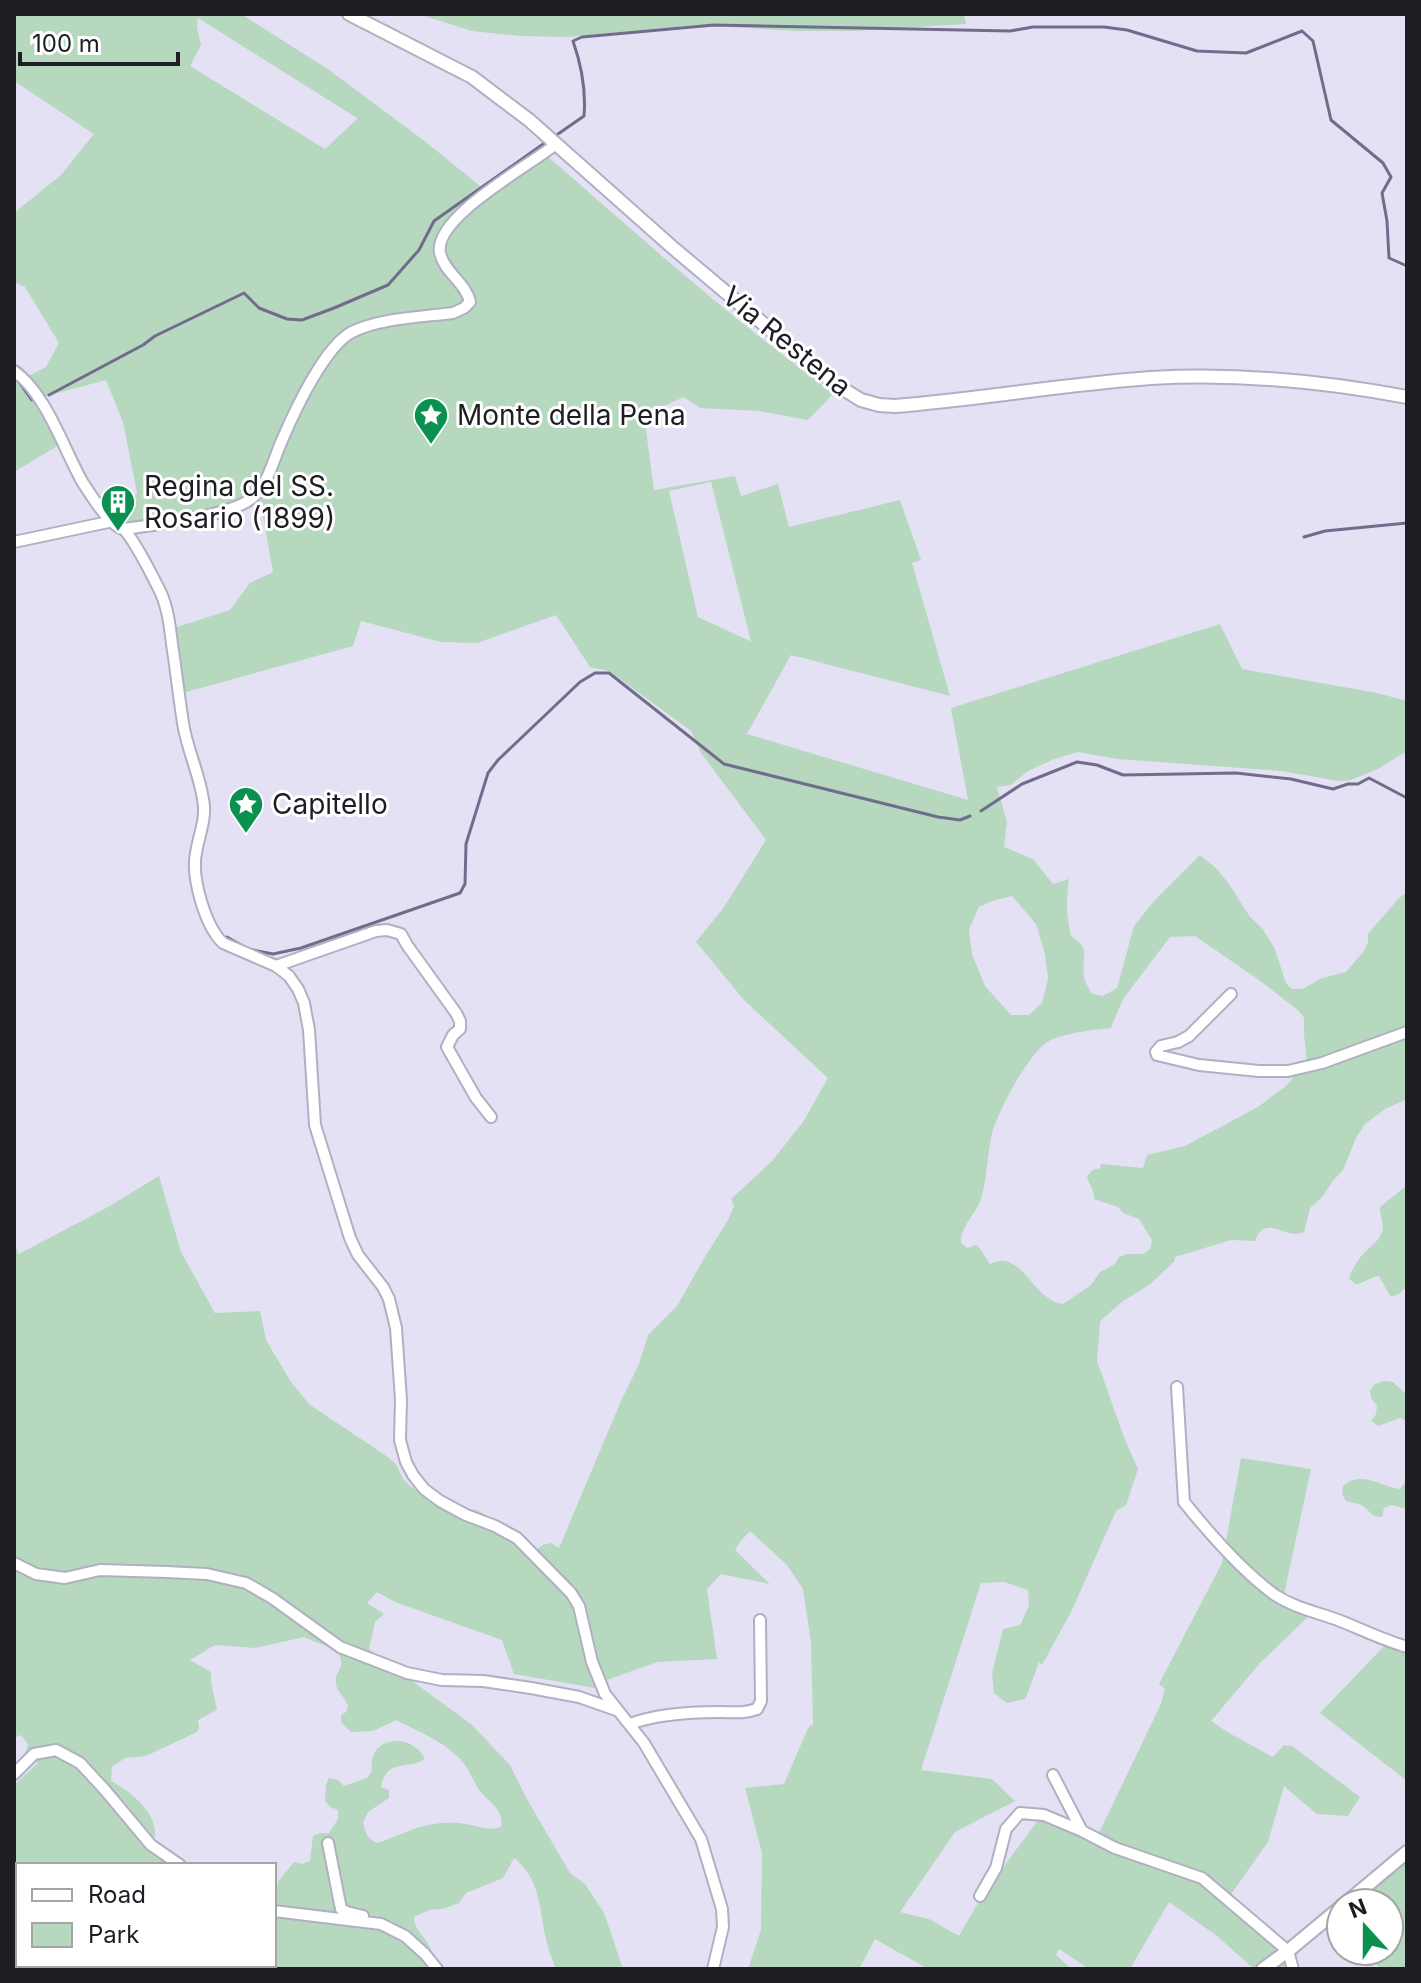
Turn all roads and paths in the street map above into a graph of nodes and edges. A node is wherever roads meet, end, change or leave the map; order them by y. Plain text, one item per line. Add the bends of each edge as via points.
1 (349, 14) edge
2 (556, 144) junction
3 (14, 371) edge
4 (1407, 397) edge
5 (113, 521) junction
6 (124, 529) junction
7 (14, 542) edge
8 (276, 966) junction
9 (1231, 994) dead end
10 (1407, 1032) edge
11 (491, 1117) dead end
12 (1177, 1387) dead end
13 (15, 1564) edge
14 (760, 1620) dead end
15 (1407, 1647) edge
16 (618, 1711) junction
17 (630, 1724) junction
18 (14, 1774) edge
19 (1053, 1775) dead end
20 (1082, 1831) junction
21 (328, 1843) dead end
22 (1407, 1852) edge
23 (177, 1863) edge
24 (1365, 1887) edge
25 (980, 1896) dead end
26 (276, 1911) edge
27 (1325, 1920) edge
28 (381, 1924) junction
29 (1288, 1951) junction
30 (437, 1969) edge
31 (713, 1969) edge
32 (1263, 1969) edge
33 (1293, 1969) edge

1 - 2 street, Via Restena via 472,77
2 - 4 street, Via Restena via 804,358 861,400 895,406 1151,378 1206,377 1311,382
2 - 6 street via 451,222 440,253 470,302 453,313 381,323 345,336 310,383 252,498 227,510
3 - 5 street via 31,387 84,484
5 - 6 street
5 - 7 street
6 - 8 street via 168,617 183,721 205,812 195,866 205,911 223,943
8 - 11 street via 376,931 401,934 460,1021 447,1047
8 - 16 street via 289,976 304,1003 315,1125 350,1238 383,1287 392,1312 406,1462 424,1489 517,1538 571,1593 596,1673
9 - 10 street via 1189,1036 1161,1046 1157,1055 1199,1065 1288,1071
12 - 15 street via 1184,1502 1195,1516 1274,1594 1297,1608
13 - 16 street via 65,1578 100,1570 140,1571 207,1574 246,1583 340,1647 407,1673 531,1688
14 - 17 street via 757,1709
16 - 17 street
17 - 31 street via 701,1839 722,1909
18 - 23 street via 34,1754 56,1750 80,1763 151,1845
19 - 20 street
20 - 25 street via 1044,1815 1020,1813 1006,1829 996,1868
20 - 29 street via 1202,1878
21 - 28 street via 341,1909
22 - 24 street
26 - 28 street
27 - 29 street
28 - 30 street via 405,1936
29 - 32 street
29 - 33 street

